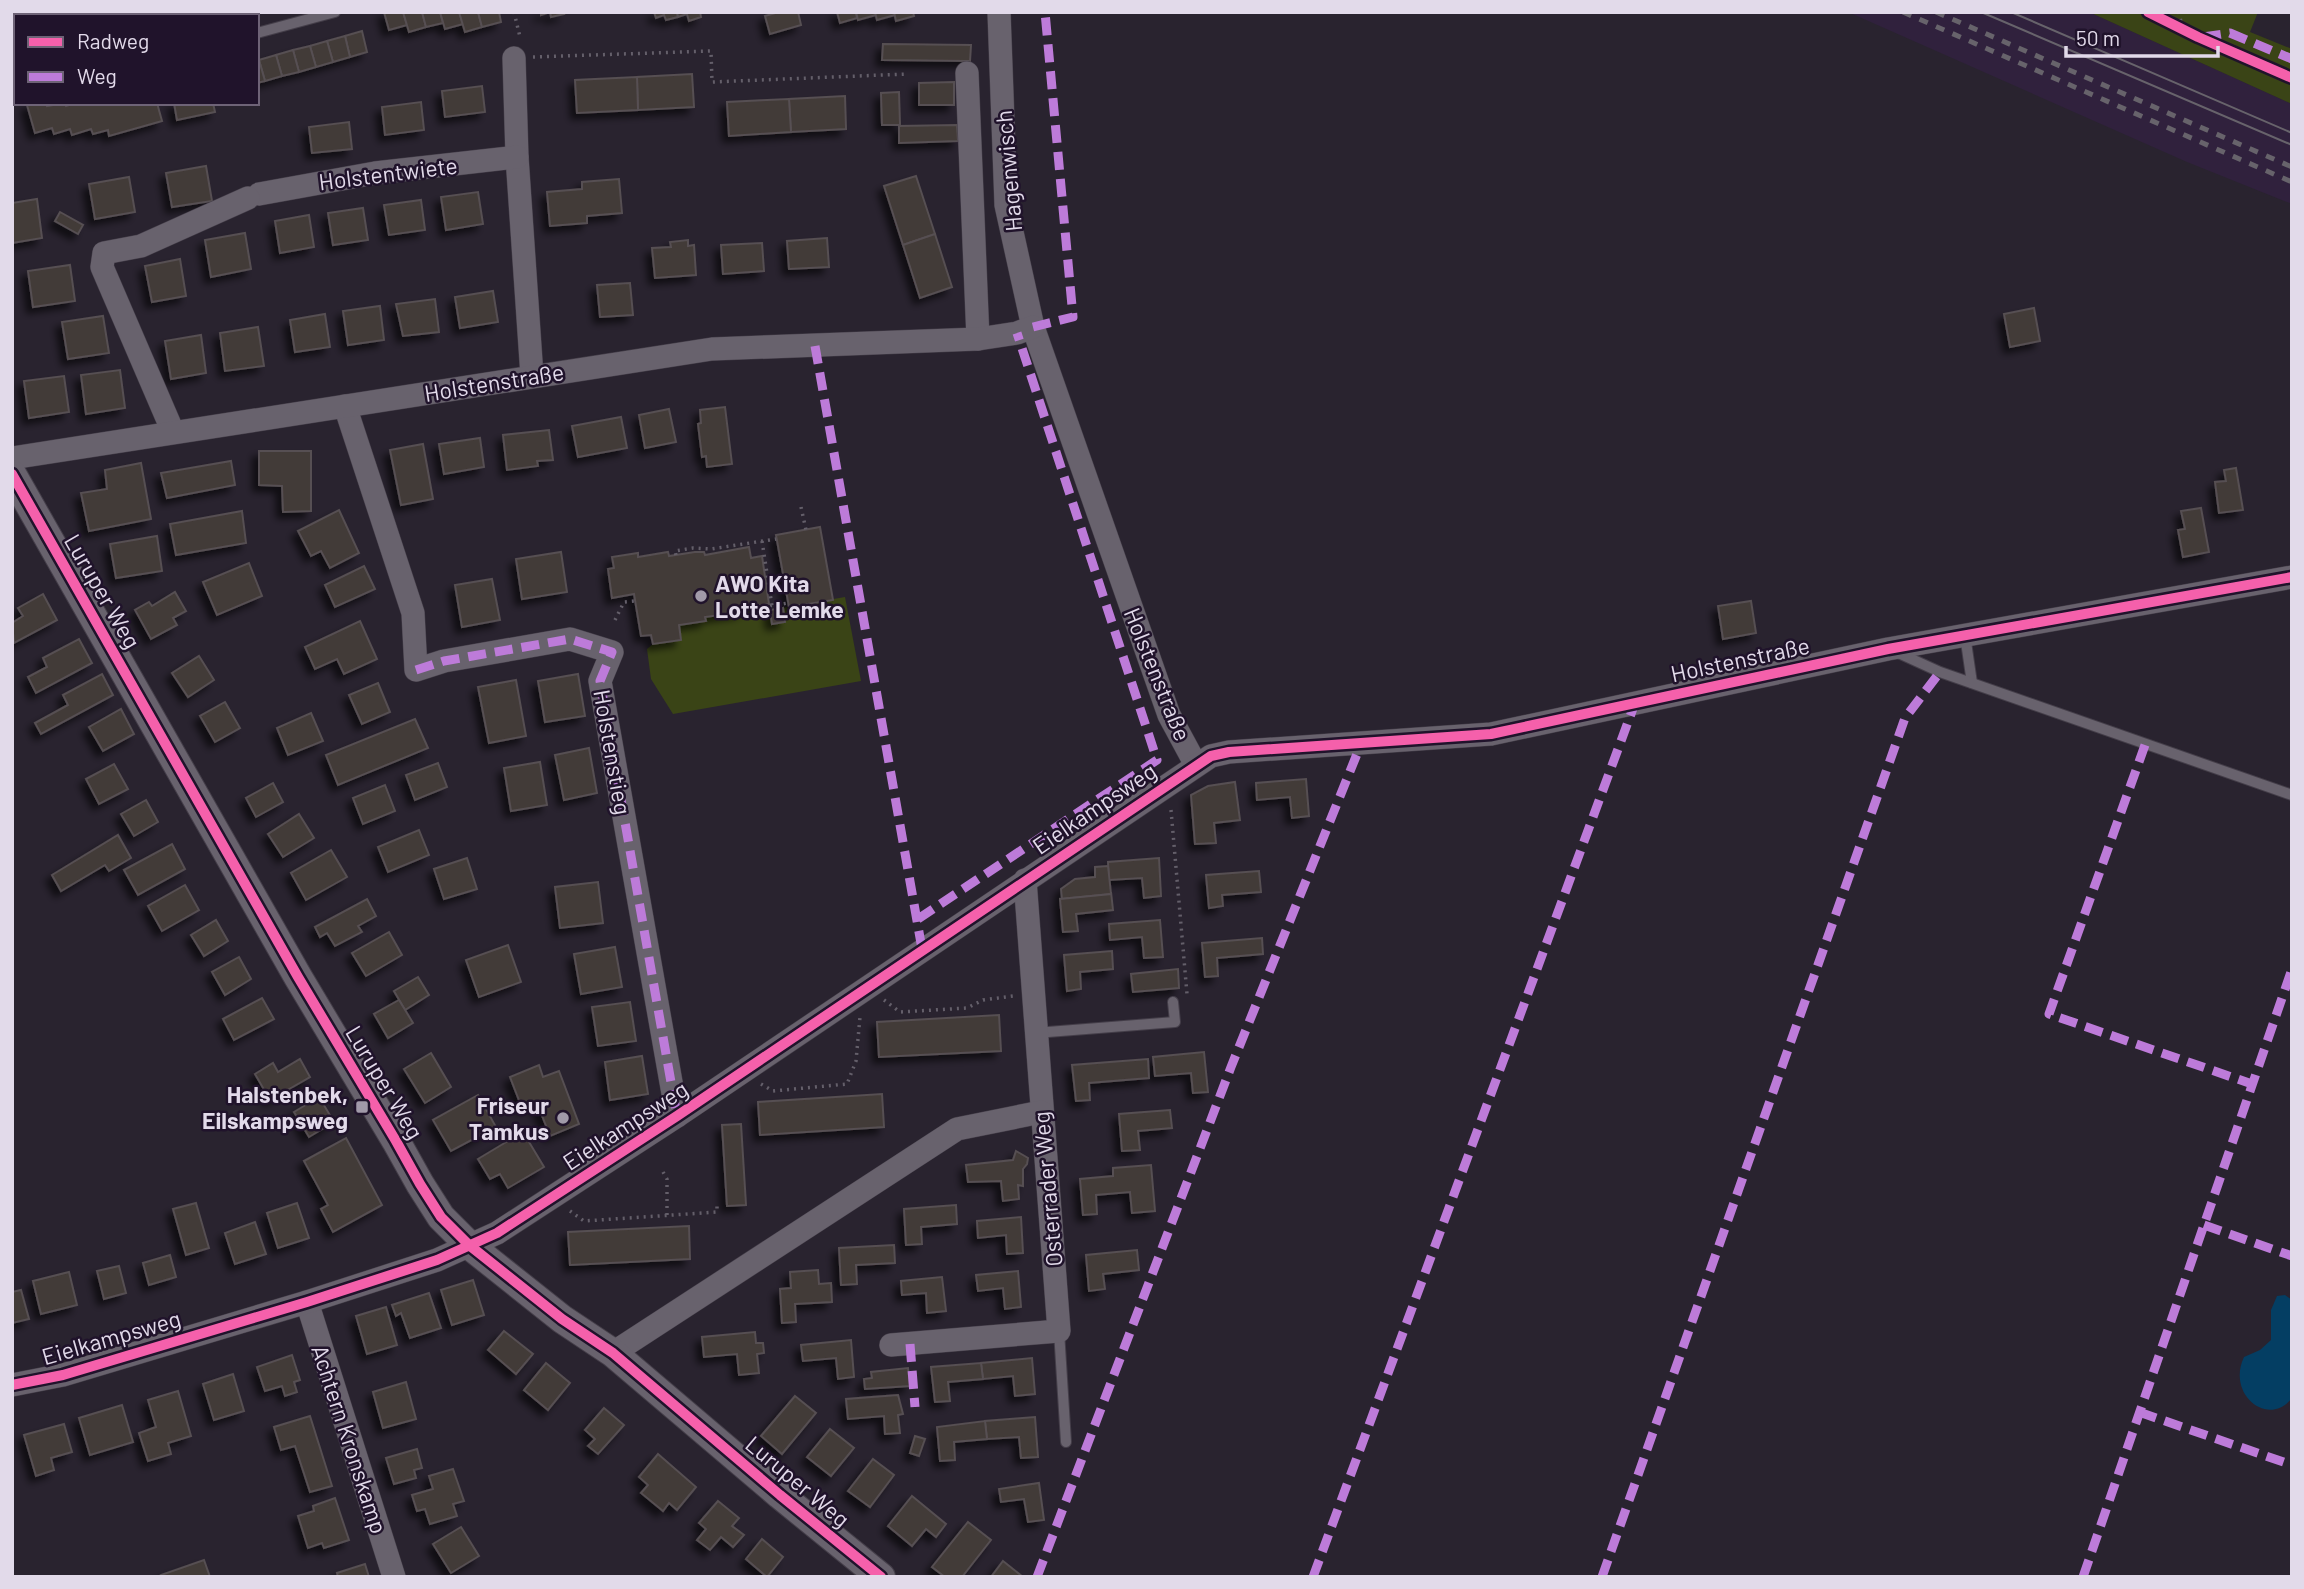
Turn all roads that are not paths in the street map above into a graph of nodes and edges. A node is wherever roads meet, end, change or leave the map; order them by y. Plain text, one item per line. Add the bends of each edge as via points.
1 (335, 12) edge
2 (999, 12) edge
3 (259, 32) edge
4 (514, 58) road end
5 (967, 73) dead end
6 (517, 157) junction
7 (1033, 327) junction
8 (978, 339) junction
9 (532, 376) junction
10 (345, 406) junction
11 (173, 432) junction
12 (12, 458) edge
13 (12, 474) edge
14 (2292, 577) edge
15 (1965, 635) junction
16 (1888, 649) junction
17 (1972, 683) junction
18 (1196, 765) junction
19 (2292, 795) edge
20 (1025, 880) junction
21 (1173, 1002) road end
22 (1035, 1033) junction
23 (1041, 1112) junction
24 (677, 1116) junction
25 (470, 1245) junction
26 (307, 1302) junction
27 (1059, 1331) junction
28 (891, 1345) dead end
29 (613, 1353) junction
30 (12, 1385) edge
31 (1066, 1442) dead end
32 (394, 1577) edge
33 (881, 1577) edge

1 - 3 lane
2 - 7 street, Hagenwisch via 1006,205
4 - 6 street
5 - 8 street
6 - 9 street
6 - 11 street, Holstentwiete via 375,173 253,196 141,246 104,253 102,267
7 - 8 street, Holstenstraße
7 - 18 street, Holstenstraße via 1169,715
8 - 9 street, Holstenstraße via 712,349
9 - 10 street, Holstenstraße
10 - 11 street, Holstenstraße
10 - 24 street, Holstenstieg via 412,612 416,670 570,639 612,652 600,681
11 - 12 street, Holstenstraße
13 - 25 street, Luruper Weg via 419,1184 441,1217
14 - 15 street, Holstenstraße
15 - 16 street, Holstenstraße
15 - 17 lane
16 - 17 lane
16 - 18 street, Holstenstraße via 1491,734 1229,752
17 - 19 lane
18 - 20 street, Eielkampsweg
20 - 22 street, Osterrader Weg
20 - 24 street, Eielkampsweg
21 - 22 lane via 1175,1022
22 - 23 street, Osterrader Weg
23 - 27 street, Osterrader Weg
23 - 29 street via 957,1129
24 - 25 street, Eielkampsweg via 497,1233
25 - 26 street, Eielkampsweg
25 - 29 street, Luruper Weg via 562,1319
26 - 30 street, Eielkampsweg via 63,1375
26 - 32 street, Achtern Kronskamp
27 - 28 street
27 - 31 lane
29 - 33 street, Luruper Weg

